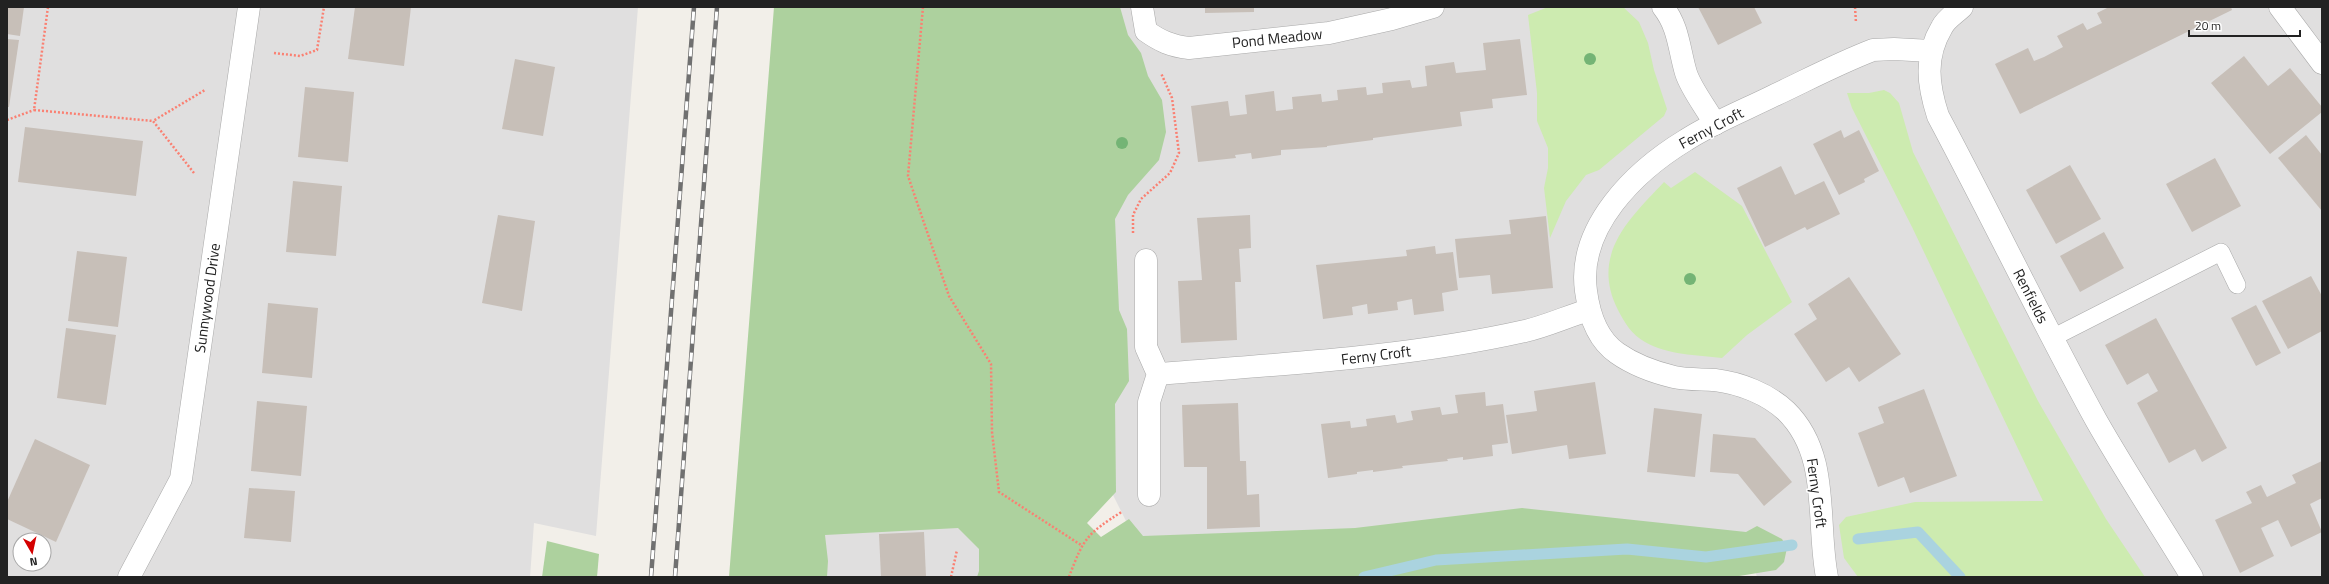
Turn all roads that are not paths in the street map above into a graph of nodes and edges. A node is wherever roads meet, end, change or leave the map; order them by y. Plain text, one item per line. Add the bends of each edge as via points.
1 (249, 7) edge
2 (1142, 7) edge
3 (1433, 7) edge
4 (1663, 7) edge
5 (1962, 7) edge
6 (2280, 7) edge
7 (1931, 51) junction
8 (2322, 63) edge
9 (1715, 124) junction
10 (1146, 260) road end
11 (2237, 285) dead end
12 (1589, 310) junction
13 (2052, 338) junction
14 (1158, 374) junction
15 (1149, 495) road end
16 (129, 577) edge
17 (1827, 577) edge
18 (2192, 577) edge

1 - 16 street, Sunnywood Drive via 181,479
2 - 3 street, Pond Meadow via 1146,31 1160,41 1189,48 1329,32 1392,20
4 - 9 street via 1678,37 1686,74
5 - 7 street, Renfields via 1942,26
6 - 8 street
7 - 9 street, Ferny Croft via 1873,50
7 - 13 street, Renfields via 1928,72 1930,92 1938,116
9 - 12 street, Ferny Croft via 1655,161 1610,209 1594,234 1585,260
10 - 14 street via 1146,347
11 - 13 lane via 2221,252
12 - 14 street, Ferny Croft via 1527,331 1397,353 1311,363
12 - 17 street, Ferny Croft via 1598,331 1615,351 1640,367 1675,378 1718,381 1755,390 1786,411 1809,443 1818,476
13 - 18 street, Renfields via 2124,469 2156,516
14 - 15 street via 1149,402

